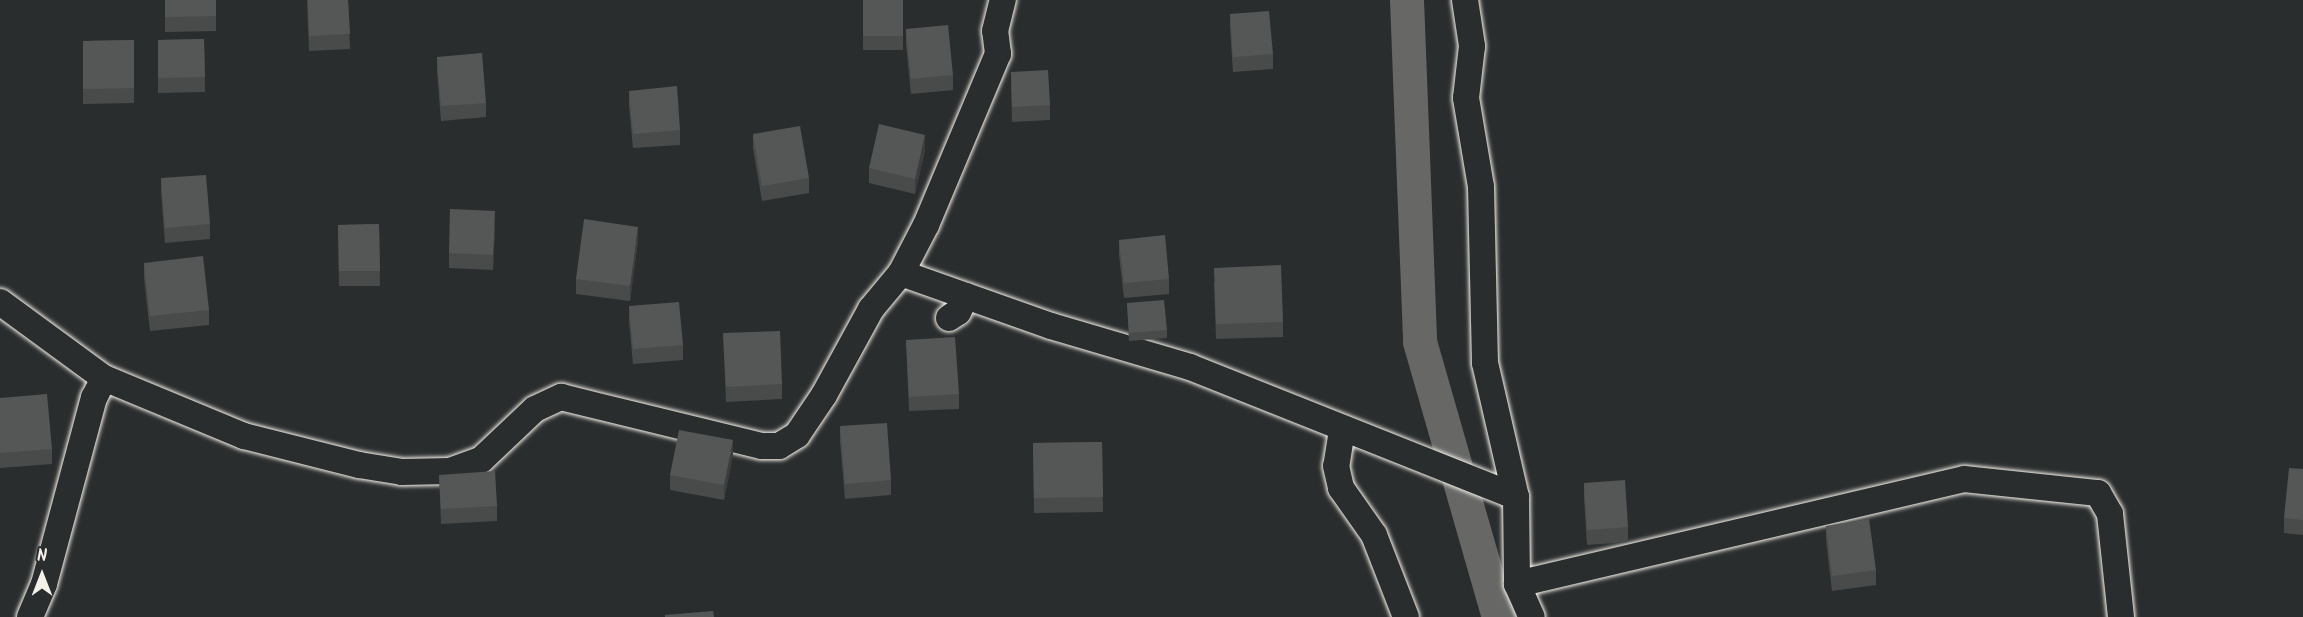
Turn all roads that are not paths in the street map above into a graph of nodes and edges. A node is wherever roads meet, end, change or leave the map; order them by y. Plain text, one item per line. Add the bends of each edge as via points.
1 (1003, 0) edge
2 (1465, 0) edge
3 (901, 273) junction
4 (966, 296) junction
5 (0, 302) edge
6 (949, 318) dead end
7 (104, 378) junction
8 (1342, 430) junction
9 (1516, 497) junction
10 (1517, 584) junction
11 (30, 617) edge
12 (1406, 617) edge
13 (1532, 617) edge
14 (2121, 617) edge

1 - 3 street via 995,31 998,54 926,225
2 - 9 street via 1472,46 1466,98 1481,187 1485,363
3 - 4 street
3 - 7 street via 871,309 824,395 796,435 779,446 762,446 561,397 535,409 481,460 450,471 402,472 244,436
4 - 6 street via 958,312
4 - 8 street via 1190,367
5 - 7 street
7 - 11 street via 94,398 44,584
8 - 9 street
8 - 12 street via 1336,466 1341,488 1374,535
9 - 10 street
10 - 13 street
10 - 14 street via 1964,479 2098,493 2110,514

